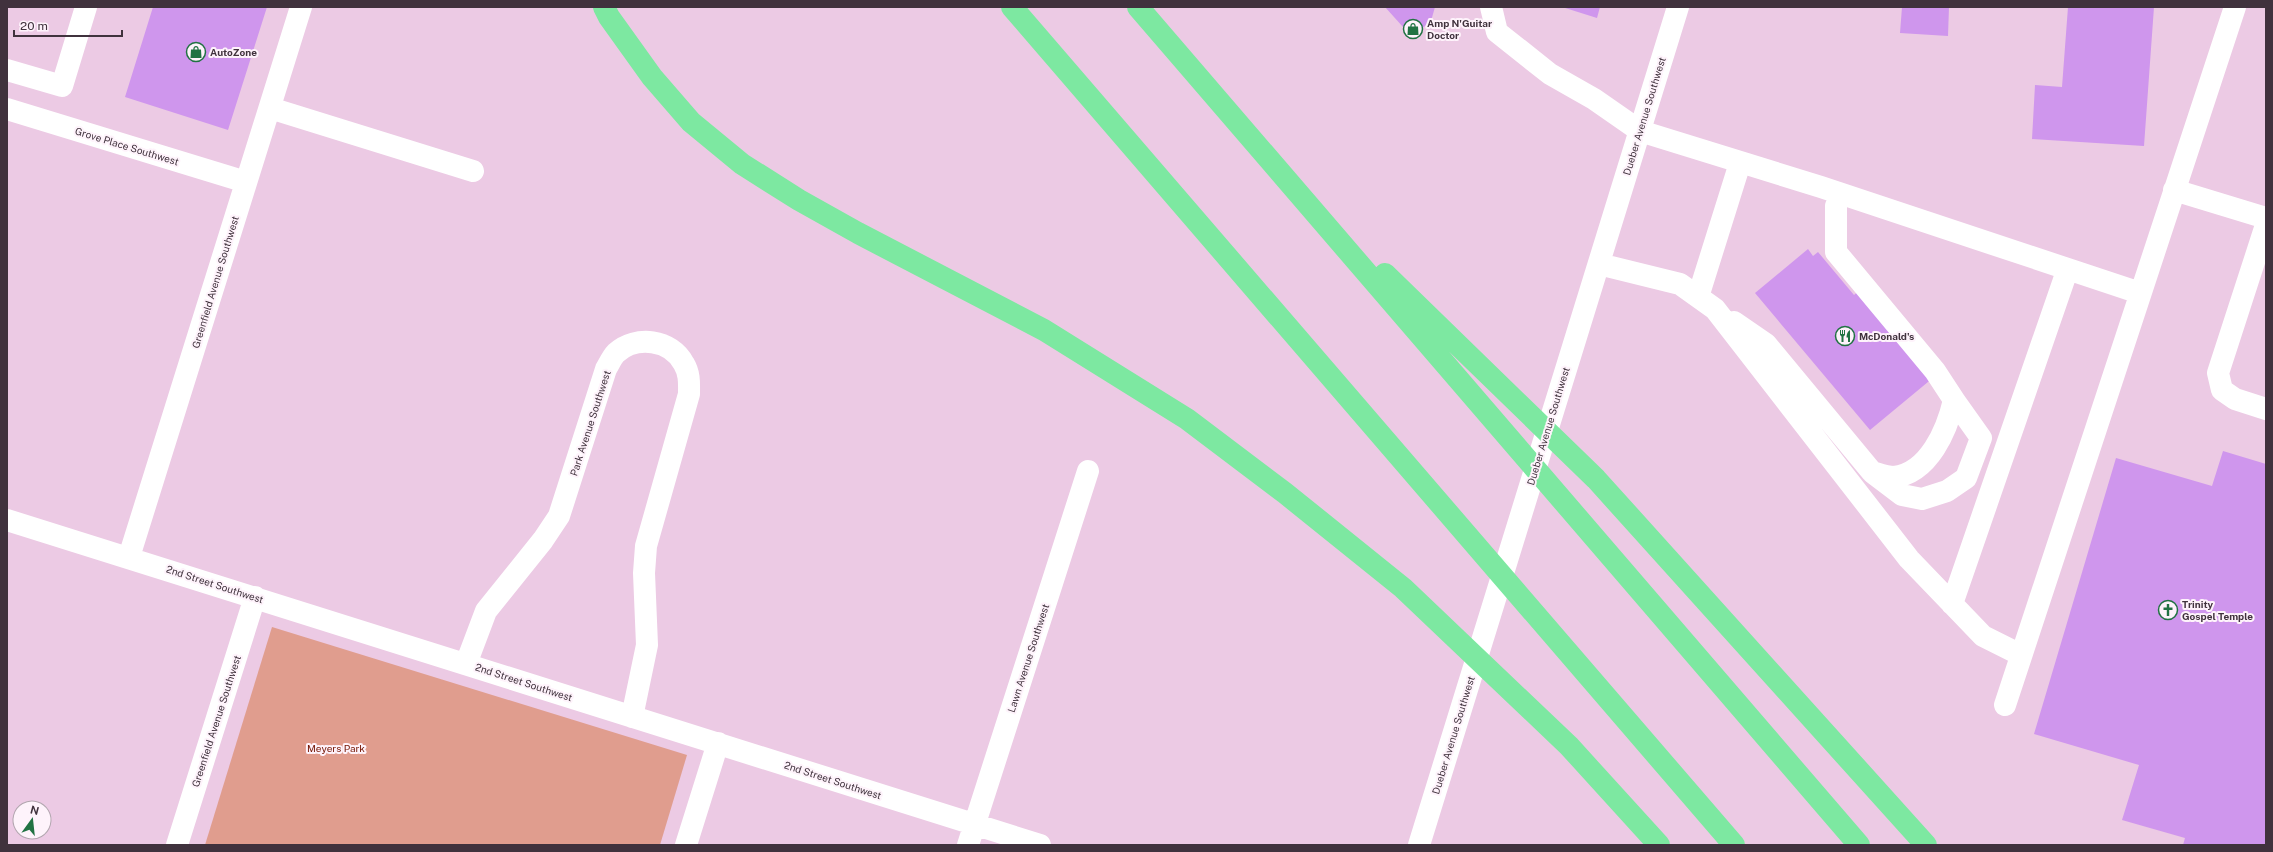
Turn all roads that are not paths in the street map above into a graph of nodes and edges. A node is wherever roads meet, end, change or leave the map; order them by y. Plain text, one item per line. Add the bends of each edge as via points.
1 (86, 7) edge
2 (301, 7) edge
3 (604, 7) edge
4 (1012, 7) edge
5 (1138, 7) edge
6 (1491, 7) edge
7 (1678, 7) edge
8 (2235, 7) edge
9 (7, 70) edge
10 (270, 108) junction
11 (7, 109) edge
12 (1640, 131) junction
13 (1740, 163) junction
14 (473, 171) dead end
15 (1282, 175) junction
16 (246, 182) junction
17 (2174, 190) junction
18 (1836, 206) dead end
19 (2266, 218) edge
20 (2266, 225) edge
21 (1599, 264) junction
22 (2067, 271) junction
23 (2140, 293) junction
24 (1707, 303) junction
25 (1954, 400) junction
26 (2266, 409) edge
27 (1088, 471) dead end
28 (1872, 472) junction
29 (7, 520) edge
30 (129, 557) junction
31 (255, 597) junction
32 (1952, 604) junction
33 (2021, 655) junction
34 (466, 664) junction
35 (2005, 705) dead end
36 (632, 717) junction
37 (718, 743) junction
38 (974, 824) junction
39 (177, 845) edge
40 (686, 845) edge
41 (968, 845) edge
42 (1040, 845) edge
43 (1419, 845) edge
44 (1659, 845) edge
45 (1734, 845) edge
46 (1859, 845) edge
47 (1926, 845) edge

1 - 9 street via 62,86
2 - 10 street, Greenfield Avenue Southwest
3 - 44 highway via 652,77 691,122 742,164 799,200 1044,330 1187,419 1285,493 1414,599 1569,746
4 - 45 highway
5 - 15 highway
6 - 12 street via 1497,32 1550,74 1594,99
7 - 12 street, Dueber Avenue Southwest
8 - 17 street
10 - 14 street
10 - 16 street, Greenfield Avenue Southwest
11 - 16 street, Grove Place Southwest
12 - 13 street
12 - 21 street, Dueber Avenue Southwest
13 - 22 street via 1821,187
13 - 24 street
15 - 46 highway
15 - 47 highway via 1596,480
16 - 30 street, Greenfield Avenue Southwest
17 - 19 street
17 - 23 street
18 - 25 street via 1836,252 1934,371
20 - 26 street via 2218,373 2222,390 2235,399
21 - 24 street via 1680,284
21 - 43 street, Dueber Avenue Southwest
22 - 23 street
22 - 32 street
23 - 33 street
24 - 28 street via 1766,344
24 - 32 street via 1909,559
25 - 28 street via 1948,424 1917,470 1893,477
25 - 28 street via 1982,438 1966,478 1947,491 1922,499 1902,495
27 - 38 street, Lawn Avenue Southwest
29 - 30 street, 2nd Street Southwest
30 - 31 street, 2nd Street Southwest
31 - 34 street, 2nd Street Southwest
31 - 39 street, Greenfield Avenue Southwest
32 - 33 street via 1983,636
33 - 35 street
34 - 36 street, 2nd Street Southwest
34 - 36 street, Park Avenue Southwest via 486,611 559,516 606,369 615,354 628,345 644,341 659,344 674,351 684,364 689,378 689,394 646,546 644,573 647,645
36 - 37 street, 2nd Street Southwest
37 - 38 street, 2nd Street Southwest
37 - 40 street
38 - 41 street, Lawn Avenue Southwest
38 - 42 street, 2nd Street Southwest

